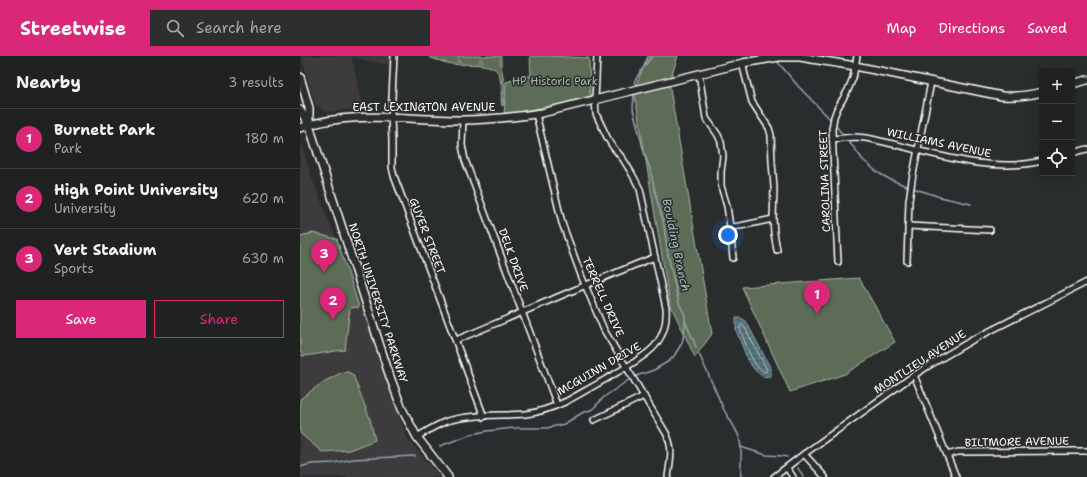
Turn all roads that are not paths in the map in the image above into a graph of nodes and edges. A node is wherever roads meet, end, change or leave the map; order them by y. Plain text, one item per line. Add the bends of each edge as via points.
1 (394, 56) edge
2 (597, 56) edge
3 (779, 56) edge
4 (857, 56) edge
5 (743, 63) junction
6 (855, 66) junction
7 (699, 74) junction
8 (300, 76) edge
9 (1087, 80) edge
10 (931, 82) junction
11 (1075, 83) edge
12 (1039, 93) edge
13 (595, 100) junction
14 (300, 110) edge
15 (536, 114) junction
16 (391, 118) junction
17 (462, 120) junction
18 (309, 125) junction
19 (300, 128) edge
20 (832, 139) junction
21 (1087, 149) edge
22 (918, 150) junction
23 (1075, 152) edge
24 (1039, 162) edge
25 (773, 219) junction
26 (908, 226) junction
27 (730, 228) junction
28 (990, 230) dead end
29 (777, 250) dead end
30 (655, 257) junction
31 (733, 258) dead end
32 (907, 261) dead end
33 (838, 262) dead end
34 (1087, 282) edge
35 (586, 286) junction
36 (522, 313) junction
37 (456, 340) junction
38 (626, 367) junction
39 (914, 375) junction
40 (644, 396) junction
41 (557, 405) junction
42 (484, 417) junction
43 (594, 420) dead end
44 (417, 437) junction
45 (1087, 451) edge
46 (804, 454) junction
47 (947, 455) junction
48 (787, 468) junction
49 (448, 477) edge
50 (668, 477) edge
51 (774, 477) edge
52 (793, 477) edge
53 (825, 477) edge
54 (956, 477) edge

1 - 16 street, GUYER STREET
2 - 13 street, MCGUINN DRIVE
3 - 5 main road, EAST LEXINGTON AVENUE
3 - 6 main road, EAST LEXINGTON AVENUE
4 - 6 street, CAROLINA STREET
5 - 7 main road, EAST LEXINGTON AVENUE
5 - 25 street via 752,102 771,134
6 - 10 main road, EAST LEXINGTON AVENUE
6 - 20 street, CAROLINA STREET via 853,78 834,117
7 - 13 main road, EAST LEXINGTON AVENUE
7 - 27 street via 706,118 721,142 721,186
8 - 18 main road, NORTH UNIVERSITY PARKWAY via 309,108
9 - 11 main road
10 - 12 main road, EAST LEXINGTON AVENUE via 1002,96 1017,97
10 - 22 street
13 - 15 main road, EAST LEXINGTON AVENUE
13 - 30 street, MCGUINN DRIVE via 596,114 601,127 640,189
14 - 18 main road, NORTH UNIVERSITY PARKWAY
15 - 17 main road, EAST LEXINGTON AVENUE
15 - 35 street, TERRELL DRIVE via 562,223
16 - 17 main road, EAST LEXINGTON AVENUE
16 - 18 main road, EAST LEXINGTON AVENUE via 340,119
16 - 37 street, GUYER STREET via 394,176
17 - 36 street, DELK DRIVE via 465,160
18 - 19 main road, EAST LEXINGTON AVENUE
18 - 44 main road, NORTH UNIVERSITY PARKWAY via 389,374 402,409
20 - 22 street, WILLIAMS AVENUE via 866,138
20 - 33 street, CAROLINA STREET
21 - 23 street
22 - 24 street, WILLIAMS AVENUE via 1002,165
22 - 26 street via 909,201
25 - 27 street
25 - 29 street
26 - 28 street
26 - 32 street
27 - 31 street
30 - 35 street
30 - 38 street, MCGUINN DRIVE via 666,308 665,327 652,350
34 - 39 street, MONTLIEU AVENUE via 974,339
35 - 36 street
35 - 38 street, TERRELL DRIVE via 604,330
36 - 37 street
36 - 41 street, DELK DRIVE
37 - 42 street, GUYER STREET
38 - 40 street, TERRELL DRIVE
38 - 41 street, MCGUINN DRIVE
39 - 46 street, MONTLIEU AVENUE
39 - 47 street
40 - 43 street
40 - 50 street, TERRELL DRIVE via 670,441
41 - 42 street, MCGUINN DRIVE via 527,413
42 - 44 street, MCGUINN DRIVE via 448,421
44 - 49 main road, NORTH UNIVERSITY PARKWAY
45 - 47 street, BILTMORE AVENUE via 958,452
46 - 48 street, MONTLIEU AVENUE
46 - 53 street
47 - 54 street
48 - 51 street, MONTLIEU AVENUE
48 - 52 street

